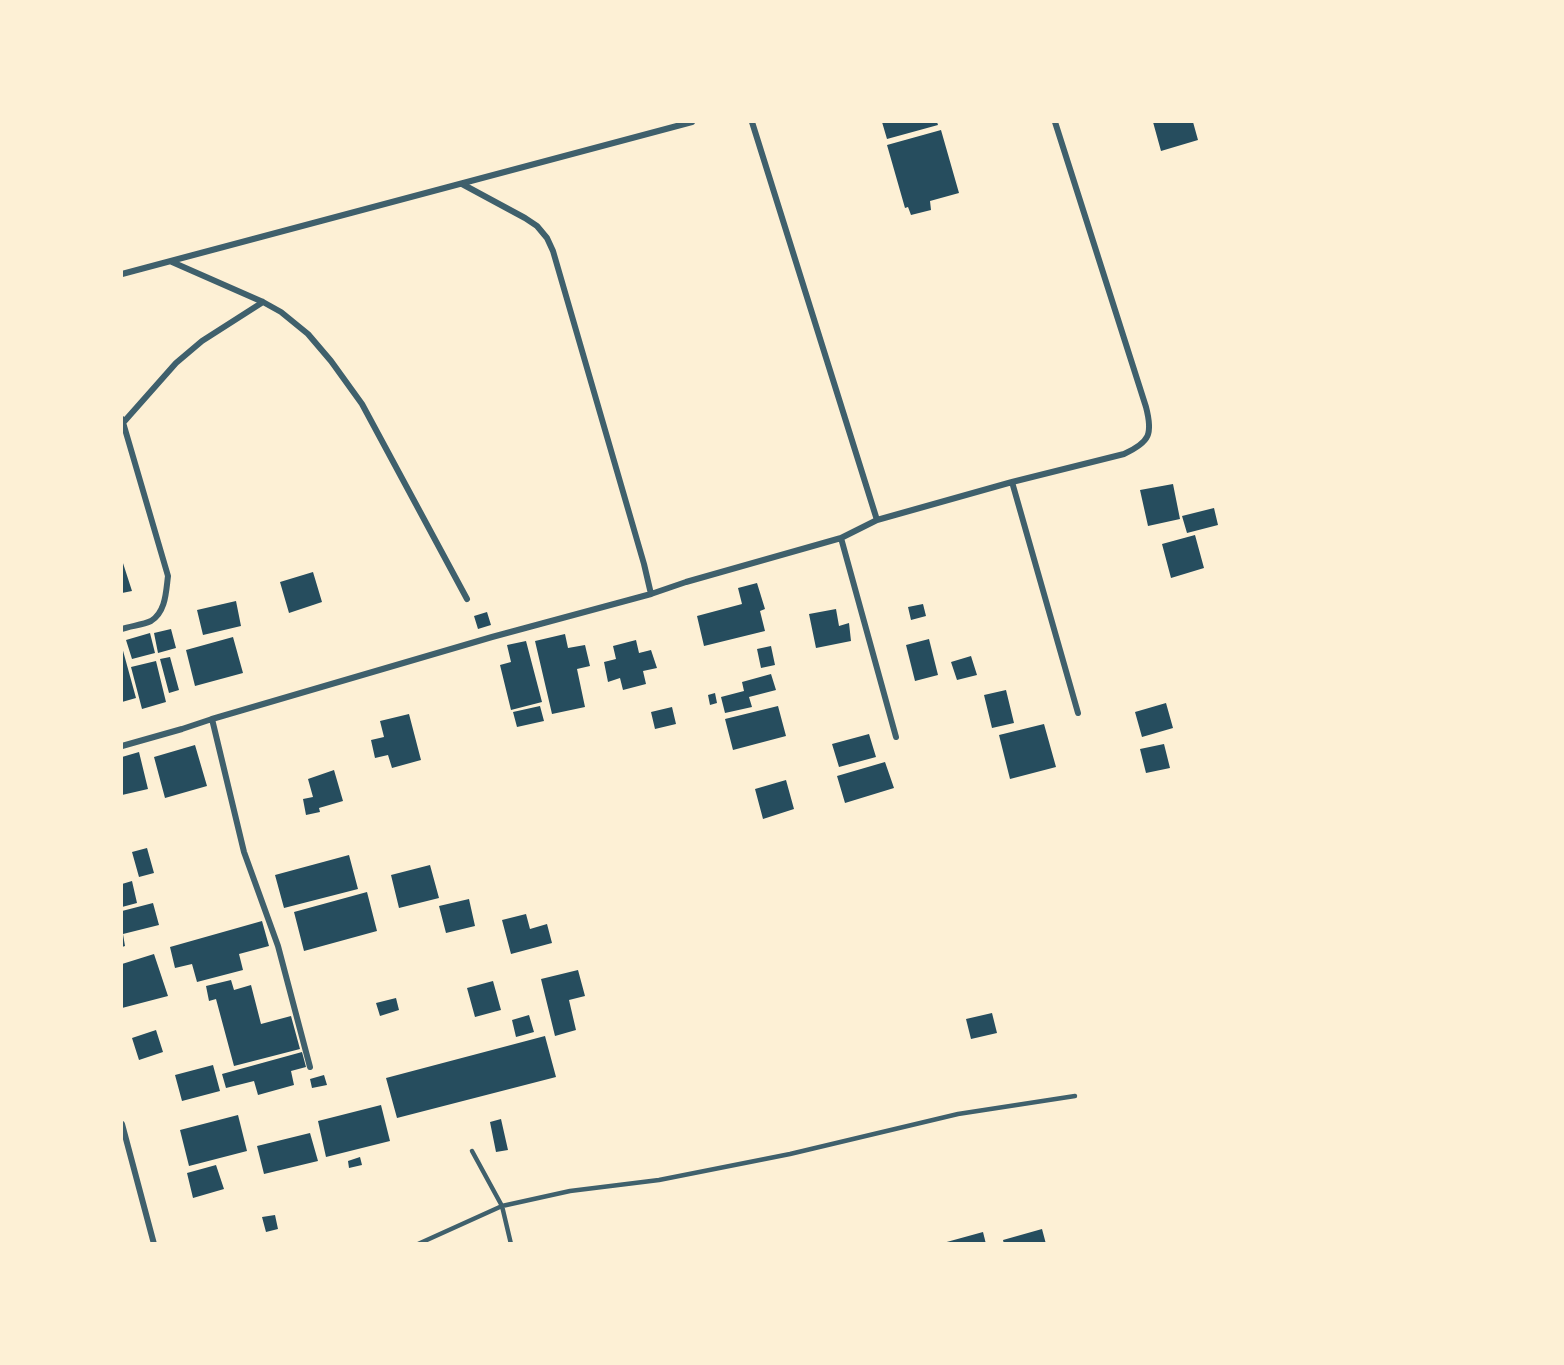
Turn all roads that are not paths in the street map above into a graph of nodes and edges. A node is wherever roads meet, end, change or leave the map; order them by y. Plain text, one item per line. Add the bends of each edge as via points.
1 (692, 122) edge
2 (752, 122) edge
3 (1055, 122) edge
4 (462, 184) junction
5 (171, 261) junction
6 (122, 274) edge
7 (263, 302) junction
8 (122, 422) edge
9 (1012, 482) junction
10 (877, 520) junction
11 (841, 538) junction
12 (651, 594) junction
13 (467, 598) dead end
14 (122, 629) edge
15 (1078, 713) dead end
16 (212, 718) junction
17 (896, 737) dead end
18 (122, 746) edge
19 (310, 1067) dead end
20 (1075, 1096) dead end
21 (122, 1124) edge
22 (472, 1151) dead end
23 (502, 1206) junction
24 (154, 1244) edge
25 (418, 1244) edge
26 (511, 1244) edge

1 - 4 street
2 - 10 street
3 - 9 street via 1150,424 1147,438 1124,454
4 - 5 street
4 - 12 street via 537,226 554,251
5 - 6 street
5 - 7 street
7 - 8 street via 202,341 176,363
7 - 13 street via 308,334 362,404
8 - 14 street via 168,576 162,609 151,621
9 - 10 street
9 - 15 street
10 - 11 street
11 - 12 street
11 - 17 street
12 - 16 street
16 - 18 street
16 - 19 street via 244,852 278,946
20 - 23 lane via 958,1114 790,1154
21 - 24 street
22 - 23 lane
23 - 25 lane
23 - 26 lane

